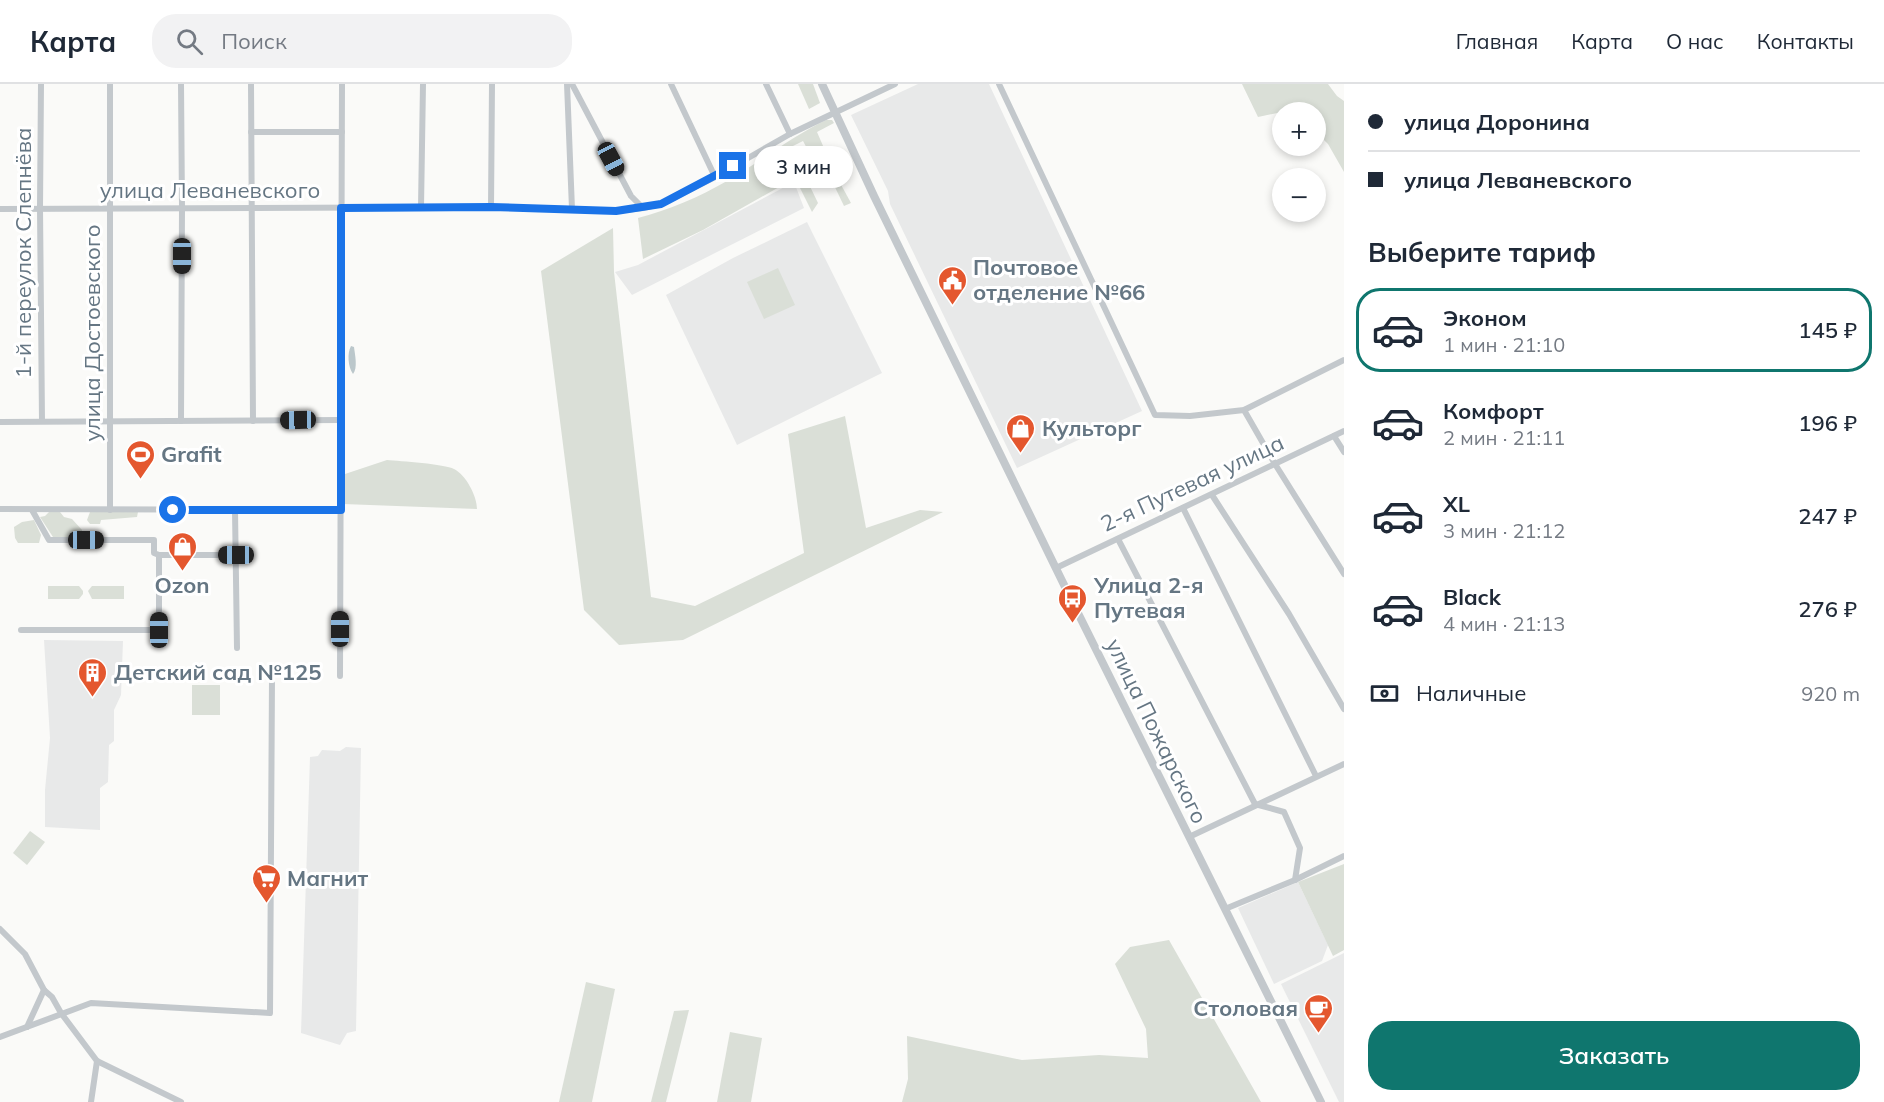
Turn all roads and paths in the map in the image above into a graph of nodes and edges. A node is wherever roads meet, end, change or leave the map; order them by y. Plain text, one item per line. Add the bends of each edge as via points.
1 (41, 84) edge
2 (110, 84) edge
3 (181, 84) edge
4 (251, 84) edge
5 (342, 84) edge
6 (423, 84) edge
7 (492, 84) edge
8 (567, 84) edge
9 (572, 84) edge
10 (670, 84) edge
11 (766, 84) edge
12 (822, 84) edge
13 (895, 84) edge
14 (999, 84) edge
15 (835, 111) junction
16 (252, 132) junction
17 (342, 132) junction
18 (790, 134) junction
19 (714, 177) junction
20 (422, 207) junction
21 (491, 207) junction
22 (0, 208) edge
23 (40, 208) junction
24 (110, 208) junction
25 (183, 208) junction
26 (253, 208) junction
27 (341, 208) junction
28 (643, 208) junction
29 (572, 209) junction
30 (1344, 360) edge
31 (1244, 410) junction
32 (110, 420) junction
33 (342, 420) junction
34 (42, 421) junction
35 (181, 421) junction
36 (253, 421) junction
37 (0, 422) edge
38 (1344, 431) edge
39 (1334, 436) junction
40 (1344, 452) edge
41 (1275, 464) junction
42 (1212, 495) junction
43 (1183, 508) junction
44 (0, 509) edge
45 (32, 510) junction
46 (110, 510) junction
47 (235, 510) junction
48 (341, 510) junction
49 (1118, 539) junction
50 (159, 555) junction
51 (236, 555) junction
52 (1056, 568) junction
53 (1344, 574) edge
54 (21, 630) dead end
55 (237, 648) dead end
56 (340, 676) dead end
57 (272, 678) dead end
58 (1344, 709) edge
59 (1344, 764) edge
60 (1316, 776) junction
61 (1256, 804) junction
62 (1189, 837) junction
63 (1344, 856) edge
64 (1294, 880) junction
65 (1225, 909) junction
66 (0, 928) edge
67 (44, 990) junction
68 (61, 1013) junction
69 (27, 1027) junction
70 (0, 1037) edge
71 (97, 1061) junction
72 (91, 1102) edge
73 (181, 1102) edge
74 (1321, 1102) edge

1 - 23 street, 1-й переулок Слепнёва
2 - 24 street, улица Достоевского
3 - 25 street
4 - 16 street
5 - 17 street
6 - 20 street
7 - 21 street
8 - 29 street
9 - 28 street via 631,196
10 - 19 street
11 - 18 street
12 - 15 street, улица Пожарского
13 - 15 street, улица Леваневского
14 - 31 street, 2-я Путевая улица via 1155,416
15 - 18 street, улица Леваневского
15 - 52 street, улица Пожарского
16 - 17 street
16 - 26 street
17 - 27 street
18 - 19 street, улица Леваневского
19 - 28 street, улица Леваневского via 661,204
20 - 21 street, улица Леваневского
20 - 27 street, улица Леваневского
21 - 29 street, улица Леваневского
22 - 23 street, улица Леваневского
23 - 24 street, улица Леваневского
23 - 34 street, 1-й переулок Слепнёва
24 - 25 street, улица Леваневского
24 - 32 street, улица Достоевского
25 - 26 street, улица Леваневского
25 - 35 street
26 - 27 street, улица Леваневского
26 - 36 street
27 - 33 street
28 - 29 street, улица Леваневского
30 - 31 street, 2-я Путевая улица
31 - 41 street
32 - 34 street
32 - 35 street
32 - 46 street, улица Достоевского
33 - 36 street
33 - 48 street
34 - 37 street
35 - 36 street
38 - 39 street, 2-я Путевая улица
39 - 40 street
39 - 41 street, 2-я Путевая улица
41 - 42 street, 2-я Путевая улица
41 - 53 street
42 - 43 street, 2-я Путевая улица
42 - 58 street via 1289,614
43 - 49 street, 2-я Путевая улица
43 - 60 street
44 - 45 street
45 - 46 street
45 - 50 street via 49,540 154,540 154,553
46 - 47 street
47 - 48 street
47 - 51 street
48 - 56 street
49 - 52 street, 2-я Путевая улица
49 - 61 street
50 - 51 street
50 - 54 street via 159,630
51 - 55 street
52 - 62 street, улица Пожарского
57 - 68 street via 270,1013 91,1003
59 - 60 street
60 - 61 street
61 - 62 street
61 - 64 street via 1284,812 1300,848
62 - 65 street, улица Пожарского
63 - 64 street
64 - 65 street
65 - 74 street, улица Пожарского
66 - 67 street via 25,954
67 - 68 street
67 - 69 street
68 - 69 street
68 - 71 street
69 - 70 street
71 - 72 street
71 - 73 street

